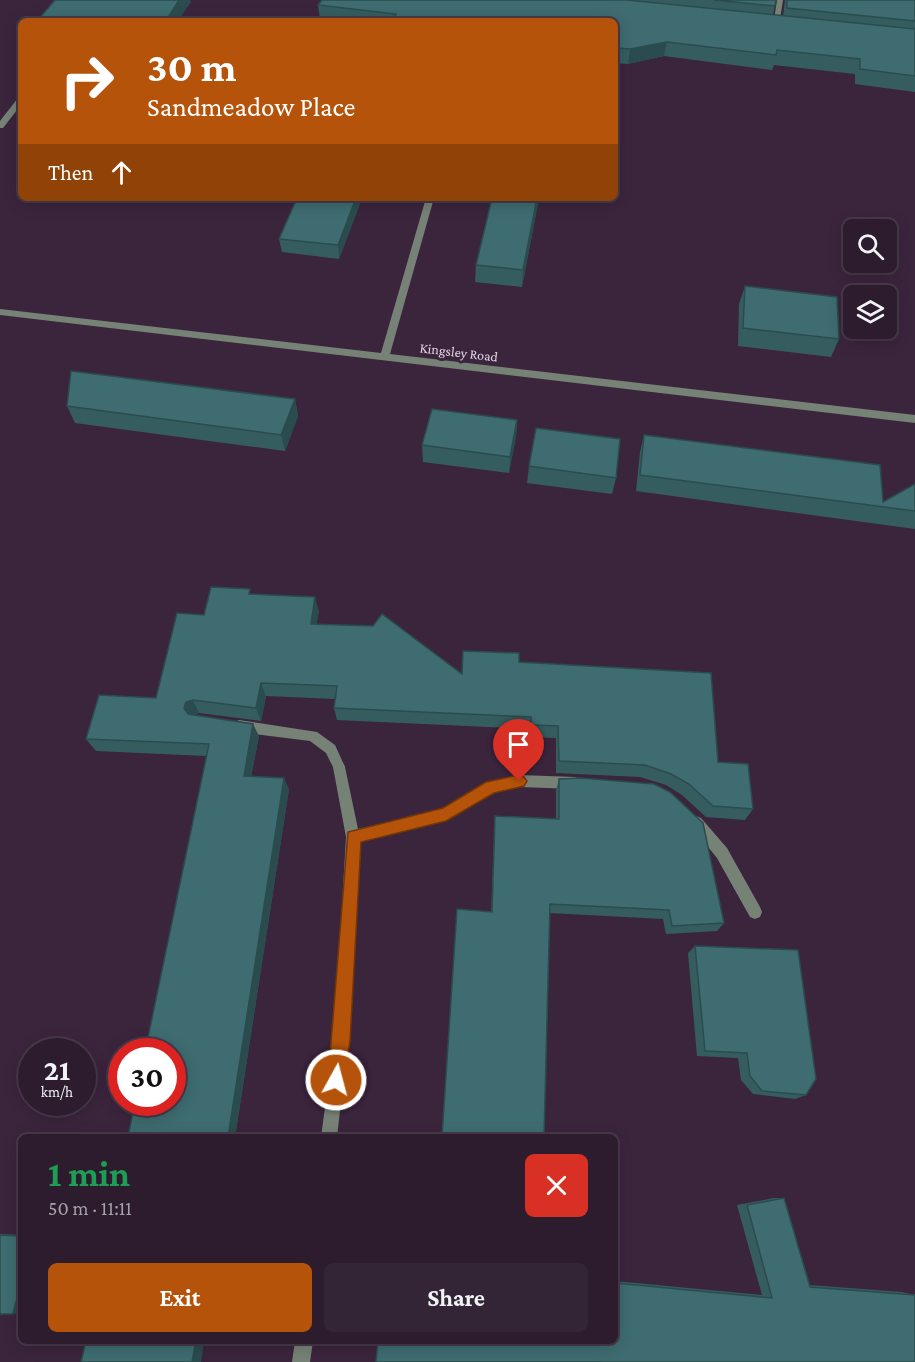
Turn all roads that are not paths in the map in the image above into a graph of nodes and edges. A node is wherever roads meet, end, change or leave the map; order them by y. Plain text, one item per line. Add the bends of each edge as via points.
1 (780, 0) edge
2 (764, 24) edge
3 (776, 26) junction
4 (788, 27) edge
5 (18, 104) edge
6 (0, 126) edge
7 (429, 201) edge
8 (0, 312) edge
9 (385, 357) junction
10 (915, 419) edge
11 (221, 723) edge
12 (589, 783) edge
13 (684, 808) edge
14 (353, 837) junction
15 (755, 912) dead end
16 (329, 1134) edge
17 (304, 1344) edge
18 (301, 1362) edge

1 - 3 street
2 - 3 street
3 - 4 street
5 - 6 street
7 - 9 street
8 - 9 street, Kingsley Road
9 - 10 street, Kingsley Road
11 - 14 street via 313,736 331,749 339,767
12 - 14 street via 519,781 491,786 446,814
13 - 15 street via 722,853
14 - 16 street via 341,1041
17 - 18 street

